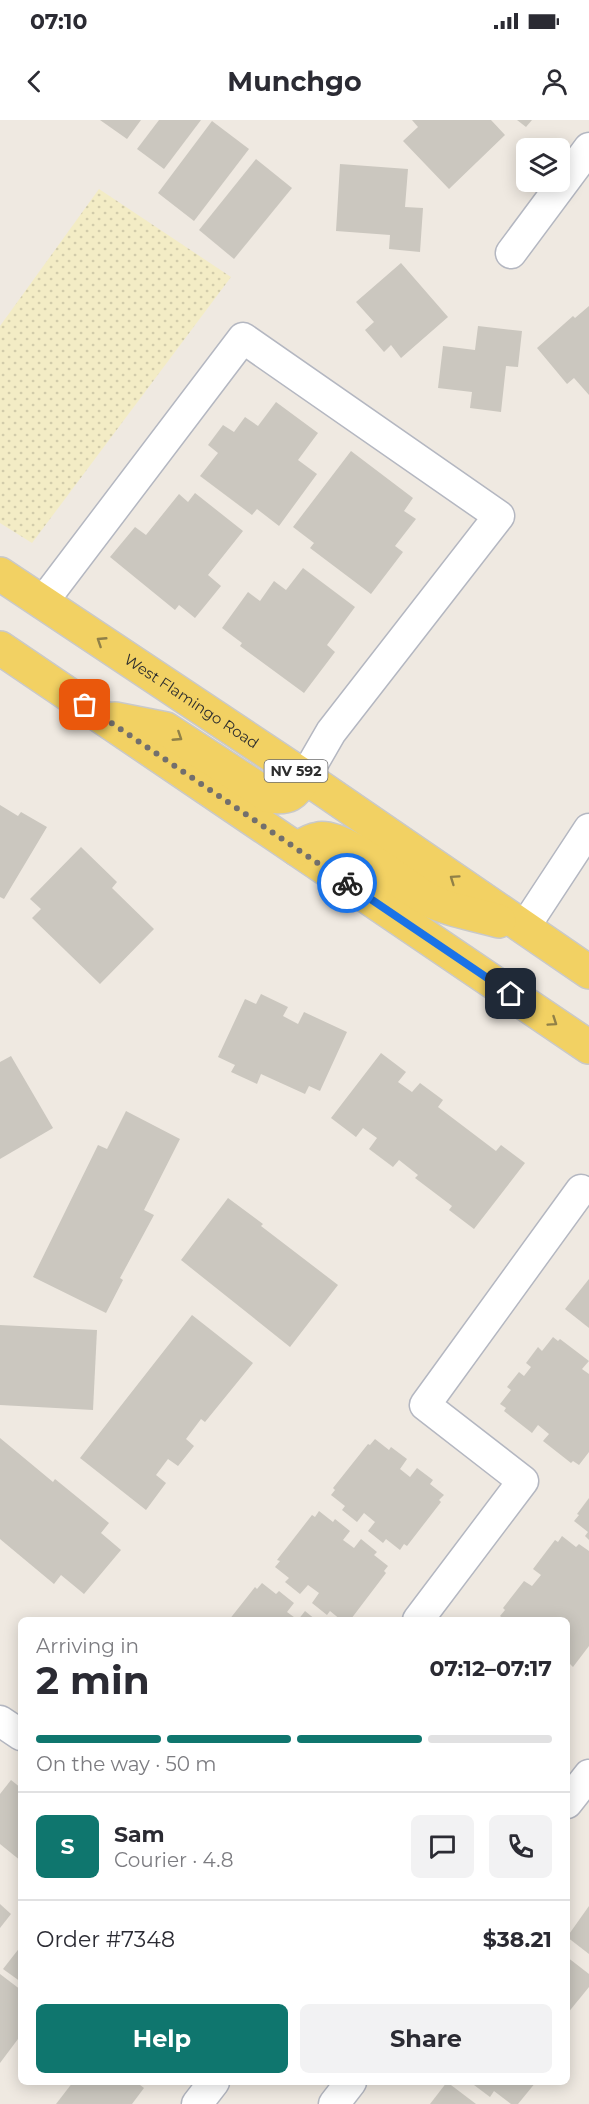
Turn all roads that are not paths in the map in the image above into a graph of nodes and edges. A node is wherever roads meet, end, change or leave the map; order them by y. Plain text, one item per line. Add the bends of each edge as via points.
1 (589, 148) edge
2 (511, 253) dead end
3 (0, 574) edge
4 (42, 603) junction
5 (0, 648) edge
6 (101, 717) junction
7 (305, 777) junction
8 (589, 829) edge
9 (297, 849) junction
10 (524, 928) junction
11 (589, 972) edge
12 (589, 1047) edge
13 (581, 1190) dead end
14 (420, 1617) edge
15 (0, 1720) edge
16 (18, 1733) edge
17 (589, 1774) edge
18 (570, 1799) edge
19 (212, 2085) edge
20 (349, 2085) edge
21 (197, 2104) edge
22 (334, 2104) edge

1 - 2 street
3 - 4 main road, West Flamingo Road / NV 592
7 -> 4 main road, West Flamingo Road / NV 592
4 - 7 street via 243,338 499,516 331,732
5 - 6 main road
6 -> 7 main road via 166,729 269,796 284,798 294,793
6 - 9 main road
10 -> 7 main road, West Flamingo Road / NV 592
8 - 10 street
9 - 10 main road via 319,838 329,840 374,862 433,902
9 -> 12 main road
10 - 11 main road, West Flamingo Road / NV 592
13 - 14 street via 424,1405 523,1481
15 - 16 street
17 - 18 street
19 - 21 street
20 - 22 street

